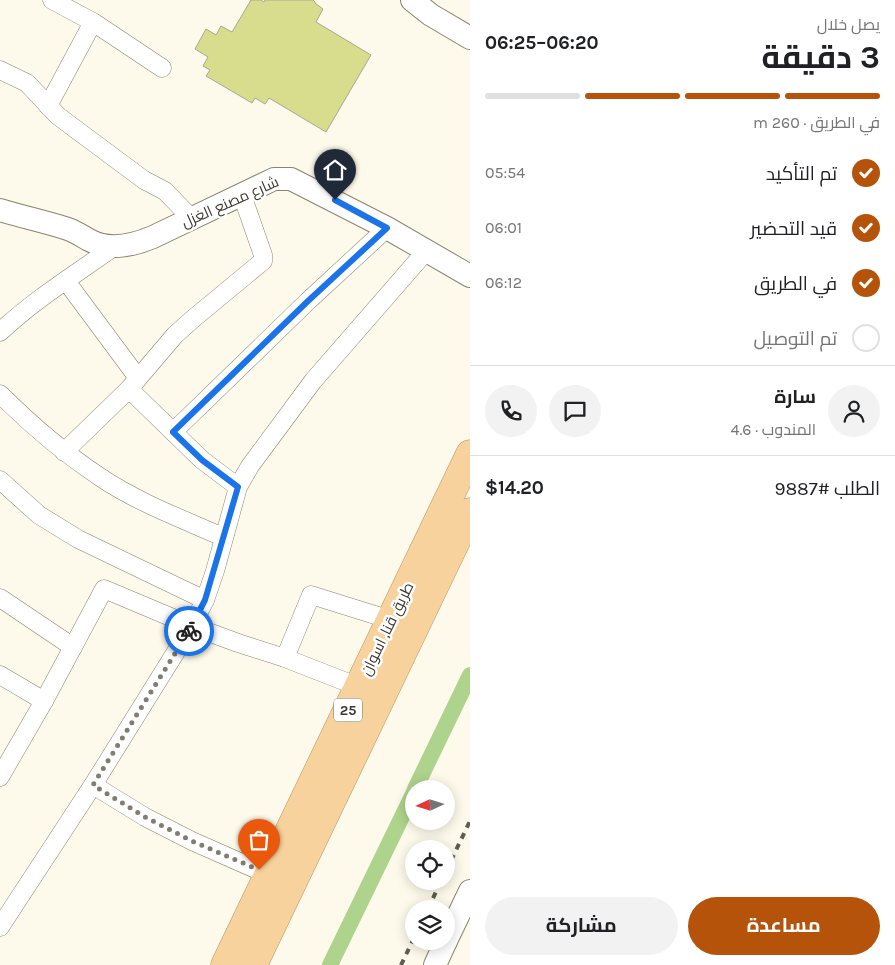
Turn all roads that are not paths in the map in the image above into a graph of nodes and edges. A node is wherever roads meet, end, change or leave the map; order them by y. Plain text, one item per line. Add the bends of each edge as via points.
1 (52, 0) edge
2 (412, 0) edge
3 (93, 22) junction
4 (470, 38) edge
5 (162, 68) dead end
6 (0, 70) edge
7 (48, 106) junction
8 (242, 195) junction
9 (0, 210) edge
10 (192, 219) junction
11 (0, 226) edge
12 (387, 228) junction
13 (90, 241) junction
14 (115, 246) junction
15 (427, 250) junction
16 (470, 276) edge
17 (66, 281) junction
18 (0, 332) edge
19 (134, 383) junction
20 (0, 394) edge
21 (173, 432) junction
22 (64, 452) junction
23 (470, 454) edge
24 (0, 480) edge
25 (238, 487) junction
26 (470, 512) edge
27 (223, 537) junction
28 (0, 598) edge
29 (205, 600) junction
30 (391, 620) junction
31 (192, 626) junction
32 (74, 647) junction
33 (285, 658) junction
34 (0, 674) edge
35 (359, 687) junction
36 (44, 701) junction
37 (1, 773) edge
38 (93, 785) junction
39 (269, 875) junction
40 (470, 891) edge
41 (455, 922) edge
42 (0, 927) edge
43 (442, 950) edge
44 (225, 965) edge
45 (253, 965) edge
46 (435, 965) edge

1 - 3 street
2 - 4 street
3 - 5 street
3 - 7 street
6 - 7 street via 27,83
7 - 10 street via 97,146 165,191
8 - 10 street, شارع مصنع الغزل
8 - 12 street, شارع مصنع الغزل via 274,180 291,179
8 - 19 street via 263,262 175,335
9 - 13 street, شارع مصنع الغزل via 69,230
10 - 14 street, شارع مصنع الغزل via 138,243
11 - 13 street, شارع مصنع الغزل via 59,242
12 - 15 street, شارع مصنع الغزل
12 - 21 street
13 - 14 street, شارع مصنع الغزل
14 - 17 street
15 - 16 street, شارع مصنع الغزل
15 - 25 street via 313,381
17 - 18 street
17 - 19 street
19 - 21 street
19 - 22 street
20 - 22 street
21 - 25 street via 202,460
22 - 27 street via 101,478 143,501
23 - 30 highway, طريق قنا, اسوان / 25
24 - 29 street via 39,515 78,539
25 - 27 street
26 - 45 highway, طريق قنا, اسوان / 25
27 - 29 street
28 - 32 street
29 - 31 street
30 - 33 street via 310,595
30 - 35 highway, طريق قنا, اسوان / 25
31 - 32 street via 104,589
31 - 33 street
31 - 38 street
32 - 36 street
33 - 35 street
34 - 36 street
35 - 39 highway, طريق قنا, اسوان / 25
36 - 37 street
38 - 39 street via 145,817
38 - 42 street
39 - 44 highway, طريق قنا, اسوان / 25
40 - 41 street
43 - 46 street

